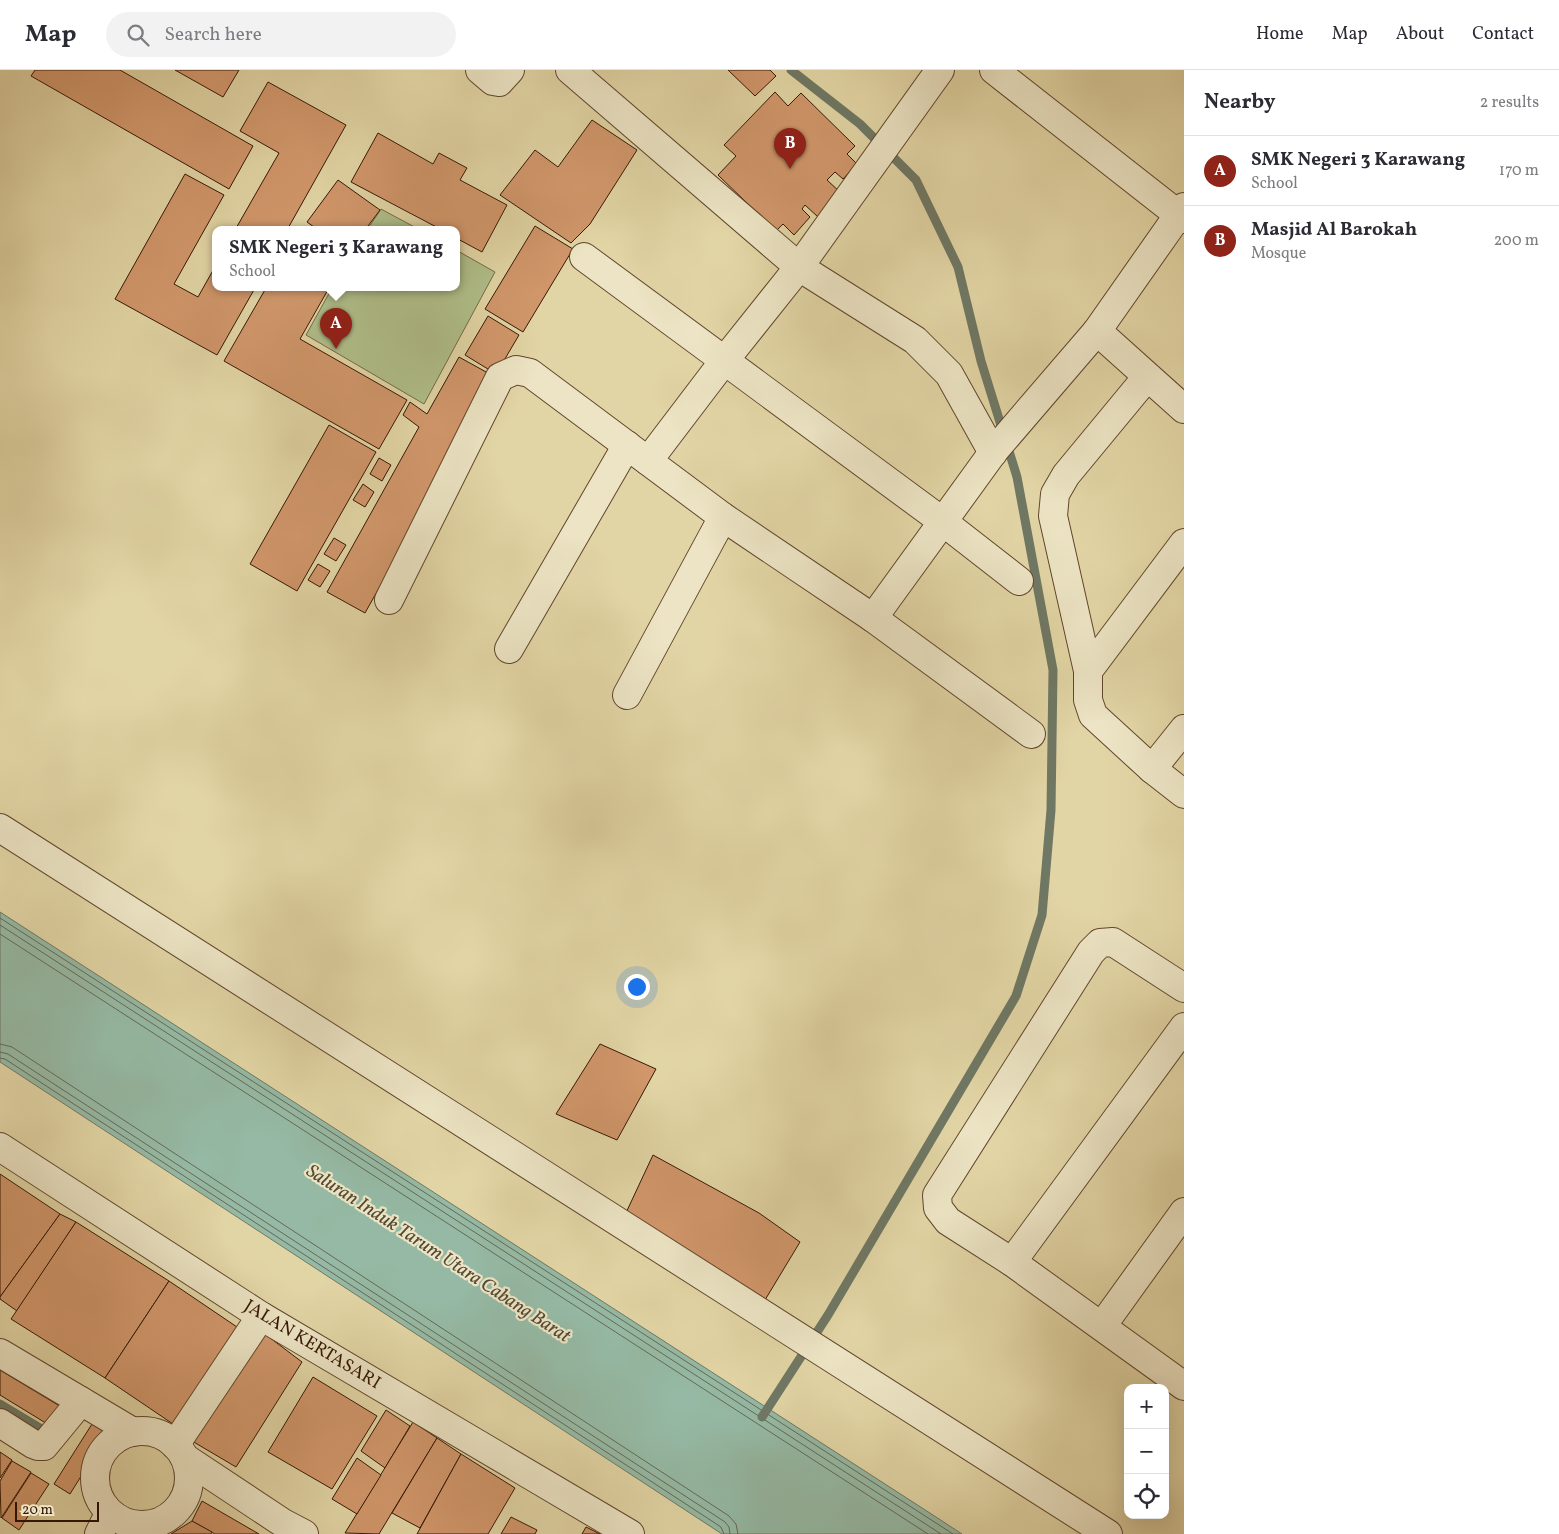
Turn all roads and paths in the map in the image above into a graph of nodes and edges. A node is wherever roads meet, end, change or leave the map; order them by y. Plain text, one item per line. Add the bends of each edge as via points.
1 (480, 70) edge
2 (510, 70) edge
3 (570, 70) edge
4 (940, 70) edge
5 (994, 70) edge
6 (1182, 214) edge
7 (584, 257) dead end
8 (799, 268) junction
9 (1097, 331) junction
10 (724, 361) junction
11 (1147, 377) junction
12 (1184, 409) edge
13 (993, 452) junction
14 (638, 453) junction
15 (723, 517) junction
16 (942, 521) junction
17 (1184, 544) edge
18 (1019, 581) dead end
19 (389, 600) dead end
20 (873, 618) junction
21 (509, 649) dead end
22 (1088, 671) junction
23 (627, 695) dead end
24 (1184, 729) edge
25 (1031, 734) dead end
26 (1152, 769) junction
27 (1184, 794) edge
28 (0, 828) edge
29 (1184, 988) edge
30 (1184, 1027) edge
31 (0, 1147) edge
32 (1184, 1212) edge
33 (1012, 1262) junction
34 (261, 1316) junction
35 (1102, 1326) junction
36 (0, 1353) edge
37 (1184, 1386) edge
38 (81, 1401) junction
39 (0, 1423) edge
40 (133, 1432) junction
41 (180, 1452) junction
42 (104, 1524) edge
43 (139, 1530) edge
44 (288, 1530) edge
45 (630, 1534) edge
46 (1108, 1534) edge

1 - 2 street via 499,82
3 - 8 street
4 - 8 street
5 - 6 street
6 - 9 street
7 - 10 street
8 - 10 street
8 - 13 street via 915,340 949,374
9 - 11 street
9 - 13 street
10 - 14 street
10 - 16 street
11 - 12 street
11 - 22 street via 1066,475 1056,494 1053,516
13 - 16 street
14 - 15 street
14 - 19 street via 530,373 516,370 500,376
14 - 21 street
15 - 20 street
15 - 23 street
16 - 18 street
16 - 20 street
17 - 22 street
20 - 25 street
22 - 26 street via 1088,700 1093,715
24 - 26 street
26 - 27 street
28 - 46 street
29 - 33 street via 1112,942 1100,943 1091,952 937,1195 938,1208 948,1221
30 - 33 street
31 - 34 street, JALAN KERTASARI
32 - 35 street
33 - 35 street
34 - 41 street
34 - 45 street, JALAN KERTASARI
35 - 37 street
36 - 38 street
38 - 39 street via 44,1446 33,1444
38 - 40 street
40 - 41 street via 148,1431 163,1436
40 - 42 street via 118,1437 98,1460 94,1474
41 - 43 street via 189,1473 188,1489 182,1503 171,1515
41 - 44 street
42 - 43 street via 126,1522

